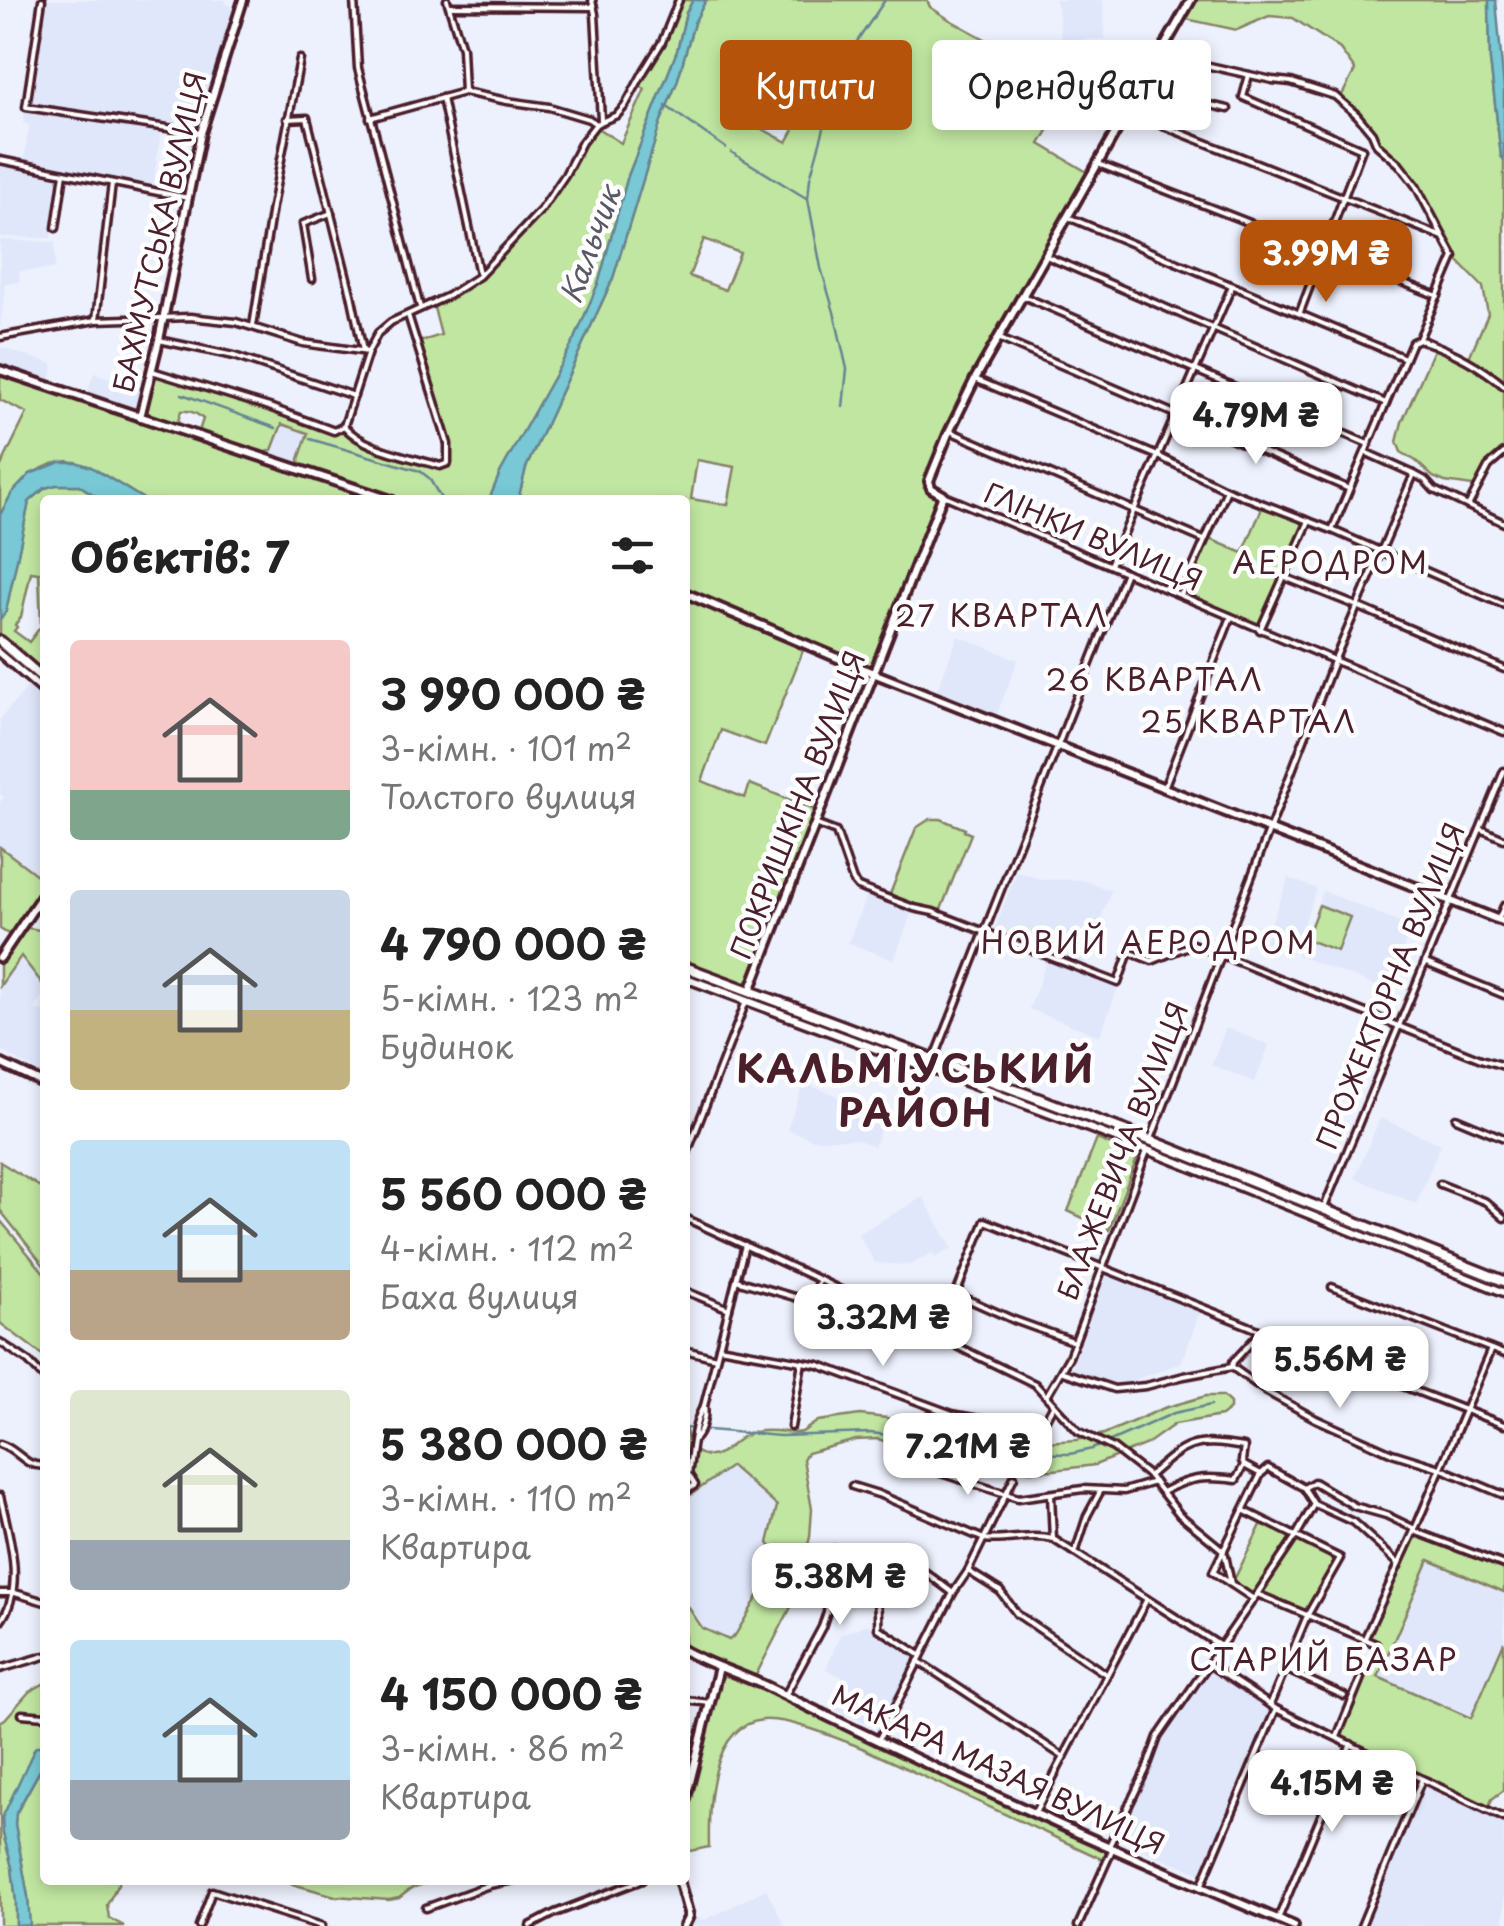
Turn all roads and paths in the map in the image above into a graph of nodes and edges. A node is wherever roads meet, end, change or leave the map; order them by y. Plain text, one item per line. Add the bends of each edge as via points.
1 (42, 0) edge
2 (242, 0) edge
3 (354, 0) edge
4 (592, 0) edge
5 (679, 0) edge
6 (1191, 0) edge
7 (449, 3) edge
8 (594, 7) junction
9 (1169, 40) edge
10 (300, 59) dead end
11 (1211, 66) edge
12 (1249, 75) junction
13 (464, 92) junction
14 (442, 98) junction
15 (1211, 105) edge
16 (1228, 108) dead end
17 (370, 118) junction
18 (287, 119) junction
19 (598, 122) junction
20 (1118, 130) edge
21 (1174, 130) edge
22 (201, 132) junction
23 (0, 160) edge
24 (1098, 164) junction
25 (64, 173) junction
26 (112, 183) junction
27 (1344, 197) junction
28 (188, 198) junction
29 (331, 213) junction
30 (1068, 217) junction
31 (56, 228) dead end
32 (1443, 237) junction
33 (1323, 251) junction
34 (1046, 256) junction
35 (480, 276) junction
36 (312, 279) dead end
37 (1232, 284) junction
38 (1023, 296) junction
39 (1438, 296) junction
40 (420, 308) junction
41 (1300, 312) junction
42 (408, 315) junction
43 (163, 316) junction
44 (96, 320) junction
45 (252, 326) junction
46 (1214, 328) junction
47 (0, 336) edge
48 (998, 338) junction
49 (1420, 339) junction
50 (159, 340) junction
51 (366, 351) junction
52 (1405, 358) junction
53 (0, 370) edge
54 (1195, 370) junction
55 (152, 372) junction
56 (975, 379) junction
57 (1504, 386) edge
58 (354, 396) junction
59 (1386, 403) junction
60 (1176, 414) junction
61 (140, 417) junction
62 (344, 426) junction
63 (949, 430) junction
64 (1368, 444) junction
65 (1364, 452) junction
66 (1504, 453) edge
67 (1158, 456) junction
68 (1414, 474) junction
69 (1349, 489) junction
70 (1227, 490) junction
71 (376, 495) edge
72 (943, 496) junction
73 (1468, 506) junction
74 (1134, 511) junction
75 (1309, 521) junction
76 (1504, 523) edge
77 (1332, 530) junction
78 (1204, 540) junction
79 (1381, 552) junction
80 (1110, 566) junction
81 (1126, 572) junction
82 (1284, 577) junction
83 (690, 595) edge
84 (1180, 595) junction
85 (1358, 606) junction
86 (1504, 606) edge
87 (1231, 617) junction
88 (1260, 630) junction
89 (1, 645) edge
90 (1334, 661) junction
91 (1504, 670) edge
92 (873, 673) junction
93 (40, 676) edge
94 (40, 686) edge
95 (1504, 732) edge
96 (1057, 746) junction
97 (1504, 771) edge
98 (1164, 788) junction
99 (815, 824) junction
100 (1480, 829) junction
101 (1270, 830) junction
102 (1504, 839) edge
103 (40, 898) edge
104 (1451, 901) junction
105 (1504, 906) edge
106 (1501, 921) edge
107 (984, 932) junction
108 (1222, 956) junction
109 (0, 958) edge
110 (1426, 962) junction
111 (690, 969) edge
112 (690, 978) edge
113 (1504, 994) edge
114 (748, 995) junction
115 (1400, 1025) junction
116 (0, 1062) edge
117 (933, 1064) junction
118 (1504, 1066) edge
119 (40, 1082) edge
120 (1456, 1118) dead end
121 (690, 1137) edge
122 (1504, 1137) edge
123 (1149, 1144) junction
124 (1440, 1184) dead end
125 (1321, 1214) junction
126 (1504, 1218) edge
127 (690, 1220) edge
128 (746, 1245) junction
129 (1102, 1268) junction
130 (736, 1280) junction
131 (820, 1280) junction
132 (1501, 1282) edge
133 (1332, 1287) dead end
134 (690, 1294) edge
135 (956, 1294) junction
136 (729, 1309) junction
137 (1258, 1329) junction
138 (933, 1334) junction
139 (0, 1342) edge
140 (1074, 1342) junction
141 (719, 1347) junction
142 (1492, 1349) junction
143 (690, 1351) edge
144 (1504, 1354) edge
145 (716, 1358) junction
146 (802, 1360) junction
147 (1232, 1367) junction
148 (1062, 1371) junction
149 (40, 1373) edge
150 (1047, 1395) junction
151 (1054, 1404) junction
152 (1466, 1410) junction
153 (1504, 1425) edge
154 (792, 1427) dead end
155 (0, 1444) edge
156 (690, 1464) edge
157 (40, 1465) edge
158 (1244, 1466) junction
159 (1441, 1469) junction
160 (941, 1473) dead end
161 (1262, 1474) junction
162 (1149, 1476) junction
163 (1014, 1477) dead end
164 (1154, 1482) junction
165 (852, 1486) dead end
166 (1304, 1488) junction
167 (1100, 1490) junction
168 (1162, 1492) junction
169 (1005, 1494) junction
170 (1051, 1495) junction
171 (1504, 1495) edge
172 (0, 1496) edge
173 (1314, 1504) junction
174 (1245, 1511) junction
175 (1414, 1530) junction
176 (1296, 1536) junction
177 (984, 1539) junction
178 (1053, 1539) junction
179 (1224, 1551) junction
180 (1075, 1553) junction
181 (878, 1558) junction
182 (1399, 1564) junction
183 (1504, 1565) edge
184 (968, 1571) junction
185 (1231, 1584) junction
186 (12, 1592) junction
187 (0, 1593) edge
188 (953, 1594) junction
189 (1256, 1597) junction
190 (1146, 1599) junction
191 (40, 1600) edge
192 (1308, 1616) junction
193 (0, 1622) edge
194 (1364, 1640) junction
195 (1376, 1644) dead end
196 (1222, 1647) junction
197 (690, 1653) edge
198 (40, 1657) edge
199 (919, 1658) junction
200 (1210, 1664) junction
201 (720, 1667) junction
202 (0, 1669) edge
203 (1284, 1670) junction
204 (1107, 1675) junction
205 (1362, 1678) dead end
206 (785, 1696) junction
207 (1344, 1696) dead end
208 (690, 1701) edge
209 (710, 1703) junction
210 (1270, 1705) junction
211 (1276, 1709) junction
212 (22, 1714) dead end
213 (40, 1716) edge
214 (1337, 1737) junction
215 (878, 1741) junction
216 (1351, 1744) junction
217 (1064, 1757) junction
218 (1422, 1779) junction
219 (690, 1782) edge
220 (1034, 1814) junction
221 (1504, 1818) edge
222 (1110, 1849) junction
223 (489, 1885) edge
224 (629, 1885) edge
225 (680, 1885) edge
226 (1201, 1887) junction
227 (426, 1908) dead end
228 (1282, 1922) edge
229 (308, 1924) edge
230 (199, 1926) edge
231 (322, 1926) edge
232 (530, 1926) edge
233 (684, 1926) edge
234 (1078, 1926) edge
235 (1294, 1926) edge
236 (1361, 1926) edge

1 - 22 street via 26,106
2 - 22 street, БАХМУТСЬКА ВУЛИЦЯ
3 - 17 street via 358,68
4 - 8 street
5 - 19 street via 625,106
6 - 9 street, ПОКРИШКІНА ВУЛИЦЯ
7 - 8 street
7 - 13 street via 462,48
8 - 19 street
10 - 18 street
11 - 12 street
12 - 27 street via 1243,98 1362,150
12 - 32 street via 1340,99 1416,186
13 - 14 street
13 - 19 street
14 - 17 street
14 - 35 street
15 - 16 street
17 - 40 street
18 - 29 street via 307,118
18 - 45 street
19 - 35 street via 547,202
20 - 24 street, ПОКРИШКІНА ВУЛИЦЯ
21 - 27 street
22 - 28 street, БАХМУТСЬКА ВУЛИЦЯ
23 - 25 street
24 - 30 street, ПОКРИШКІНА ВУЛИЦЯ
24 - 33 street
25 - 26 street
25 - 31 street
26 - 28 street
26 - 44 street
27 - 32 street
27 - 33 street
28 - 43 street, БАХМУТСЬКА ВУЛИЦЯ
29 - 36 street via 303,224
29 - 51 street
30 - 34 street, ПОКРИШКІНА ВУЛИЦЯ
30 - 37 street
32 - 39 street via 1454,257
33 - 39 street
33 - 41 street
34 - 38 street, ПОКРИШКІНА ВУЛИЦЯ
34 - 46 street
35 - 40 street
37 - 41 street
37 - 46 street
38 - 48 street, ПОКРИШКІНА ВУЛИЦЯ
38 - 54 street
39 - 49 street
40 - 42 street
41 - 52 street
42 - 51 street via 384,326
42 - 62 street via 448,444 448,464 367,442
43 - 44 street
43 - 45 street
43 - 50 street, БАХМУТСЬКА ВУЛИЦЯ
44 - 47 street
45 - 51 street via 303,343
46 - 54 street
46 - 59 street
48 - 56 street, ПОКРИШКІНА ВУЛИЦЯ
48 - 60 street
49 - 52 street
49 - 57 street
50 - 55 street, БАХМУТСЬКА ВУЛИЦЯ
50 - 58 street via 234,356
51 - 58 street
52 - 59 street
53 - 61 street
54 - 60 street
54 - 64 street
55 - 61 street, БАХМУТСЬКА ВУЛИЦЯ
55 - 62 street via 334,431
56 - 63 street, ПОКРИШКІНА ВУЛИЦЯ
56 - 67 street
58 - 62 street
59 - 64 street
60 - 67 street
60 - 69 street
61 - 71 street
63 - 72 street, ПОКРИШКІНА ВУЛИЦЯ via 929,480
63 - 74 street
64 - 65 street
65 - 68 street
65 - 69 street
66 - 73 street via 1489,466
67 - 70 street
67 - 74 street
68 - 73 street
68 - 79 street, БЛАЖЕВИЧА ВУЛИЦЯ
69 - 77 street
70 - 75 street
70 - 78 street
72 - 80 street, ГЛІНКИ ВУЛИЦЯ
72 - 92 street, ПОКРИШКІНА ВУЛИЦЯ
73 - 76 street
74 - 78 street
74 - 80 street
75 - 77 street
75 - 82 street
77 - 79 street
78 - 84 street
79 - 85 street, БЛАЖЕВИЧА ВУЛИЦЯ
79 - 86 street
80 - 81 street, ГЛІНКИ ВУЛИЦЯ
81 - 84 street, ГЛІНКИ ВУЛИЦЯ
81 - 96 street
82 - 85 street
82 - 88 street
83 - 92 street
84 - 87 street, ГЛІНКИ ВУЛИЦЯ
85 - 90 street, БЛАЖЕВИЧА ВУЛИЦЯ
85 - 91 street
87 - 88 street, ГЛІНКИ ВУЛИЦЯ
87 - 98 street
88 - 90 street, ГЛІНКИ ВУЛИЦЯ
89 - 93 main road
89 - 94 main road
90 - 95 street, ГЛІНКИ ВУЛИЦЯ
90 - 101 street, БЛАЖЕВИЧА ВУЛИЦЯ
92 - 96 street
92 - 99 street, ПОКРИШКІНА ВУЛИЦЯ
96 - 98 street
96 - 107 street
97 - 100 street, ПРОЖЕКТОРНА ВУЛИЦЯ
98 - 101 street
99 - 107 street via 836,832 858,887
99 - 114 street, ПОКРИШКІНА ВУЛИЦЯ
100 - 102 street
100 - 104 street, ПРОЖЕКТОРНА ВУЛИЦЯ
101 - 104 street
101 - 108 street, БЛАЖЕВИЧА ВУЛИЦЯ
103 - 109 street
104 - 106 street
104 - 110 street, ПРОЖЕКТОРНА ВУЛИЦЯ
105 - 106 street
107 - 108 street via 1118,983 1129,952 1152,961 1193,944
107 - 117 street
108 - 115 street
108 - 123 street, БЛАЖЕВИЧА ВУЛИЦЯ
110 - 113 street
110 - 115 street, ПРОЖЕКТОРНА ВУЛИЦЯ
111 - 114 main road
112 - 114 main road
114 - 117 main road
114 - 121 street, ПОКРИШКІНА ВУЛИЦЯ
115 - 118 street
115 - 125 street, ПРОЖЕКТОРНА ВУЛИЦЯ
116 - 119 street
117 - 123 main road
120 - 122 street
123 - 125 main road
123 - 129 street, БЛАЖЕВИЧА ВУЛИЦЯ
124 - 126 street via 1486,1202
125 - 132 main road
127 - 128 street
128 - 130 street
128 - 131 street
129 - 135 street via 986,1221
129 - 137 street
129 - 140 street, БЛАЖЕВИЧА ВУЛИЦЯ
130 - 131 street via 808,1300
130 - 136 street
131 - 138 street
133 - 142 street
134 - 136 street
135 - 138 street
135 - 140 street
136 - 141 street
137 - 147 street
137 - 152 street
138 - 150 street
139 - 149 street
140 - 148 street, БЛАЖЕВИЧА ВУЛИЦЯ
141 - 145 street
141 - 146 street
142 - 144 street
142 - 152 street
143 - 145 street
145 - 156 street
146 - 151 street via 952,1414 1040,1430
146 - 154 street
147 - 148 street via 1114,1390
147 - 159 street via 1316,1420
148 - 150 street, БЛАЖЕВИЧА ВУЛИЦЯ
150 - 151 street
151 - 162 street via 1078,1430
152 - 153 street
152 - 159 street
155 - 157 street
158 - 161 street
158 - 162 street via 1244,1447 1203,1442 1183,1448
158 - 168 street via 1236,1480 1190,1478
159 - 171 street
159 - 175 street
160 - 169 street
161 - 166 street via 1268,1468
161 - 174 street
162 - 164 street
163 - 169 street
164 - 167 street
164 - 168 street
165 - 177 street
166 - 173 street
166 - 175 street via 1314,1482
167 - 170 street
167 - 180 street
168 - 179 street
169 - 170 street
169 - 177 street
170 - 178 street
172 - 186 street
173 - 176 street
173 - 182 street via 1353,1522
174 - 176 street
174 - 179 street
175 - 182 street
175 - 183 street
176 - 189 street
176 - 192 street via 1340,1558
177 - 178 street
177 - 184 street
178 - 180 street
179 - 185 street
179 - 185 street via 1213,1572
180 - 190 street
181 - 188 street via 921,1569
181 - 199 street via 878,1628
181 - 206 street via 834,1549 822,1628
182 - 194 street
184 - 188 street
184 - 204 street
185 - 189 street
186 - 187 street
186 - 191 street
186 - 193 street
188 - 199 street
189 - 192 street
189 - 196 street
190 - 196 street
190 - 204 street
192 - 194 street
192 - 203 street
194 - 195 street
196 - 200 street
197 - 201 street, МАКАРА МАЗАЯ ВУЛИЦЯ
198 - 202 street
199 - 215 street
199 - 217 street
200 - 210 street
200 - 222 street via 1158,1737
201 - 206 street, МАКАРА МАЗАЯ ВУЛИЦЯ
201 - 209 street
203 - 207 street
203 - 210 street
204 - 217 street
205 - 214 street
206 - 215 street, МАКАРА МАЗАЯ ВУЛИЦЯ
208 - 209 street
209 - 219 street
210 - 211 street
211 - 214 street
211 - 226 street
212 - 213 street
214 - 216 street
215 - 220 street, МАКАРА МАЗАЯ ВУЛИЦЯ
216 - 218 street
216 - 228 street
217 - 220 street
218 - 221 street
218 - 236 street
220 - 222 street, МАКАРА МАЗАЯ ВУЛИЦЯ
222 - 226 street, МАКАРА МАЗАЯ ВУЛИЦЯ
222 - 234 street
223 - 227 street
224 - 232 street
225 - 233 street via 689,1916
226 - 228 street, МАКАРА МАЗАЯ ВУЛИЦЯ
228 - 235 street, МАКАРА МАЗАЯ ВУЛИЦЯ
229 - 230 street via 212,1892
229 - 231 street

